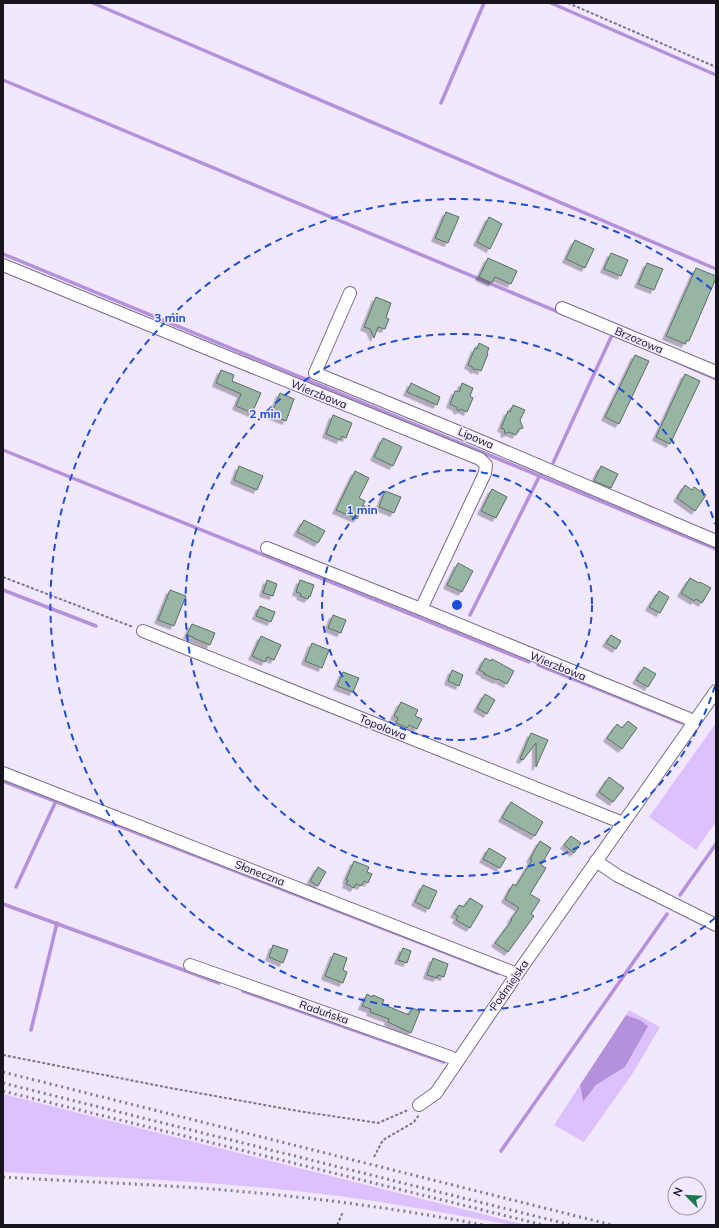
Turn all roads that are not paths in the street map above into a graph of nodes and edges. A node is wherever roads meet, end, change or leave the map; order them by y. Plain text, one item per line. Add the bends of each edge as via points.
1 (3, 265) edge
2 (350, 293) dead end
3 (562, 308) dead end
4 (716, 372) edge
5 (716, 541) edge
6 (267, 548) dead end
7 (421, 609) junction
8 (144, 631) road end
9 (716, 691) edge
10 (694, 723) junction
11 (3, 773) edge
12 (623, 823) junction
13 (596, 861) junction
14 (716, 925) edge
15 (190, 965) dead end
16 (517, 974) junction
17 (457, 1061) junction
18 (419, 1105) road end

1 - 7 street, Wierzbowa via 480,459 486,465 485,473
2 - 5 street, Lipowa via 315,373 476,438
3 - 4 street, Brzozowa
6 - 7 street, Wierzbowa
7 - 10 street, Wierzbowa
8 - 12 street, Topolowa
9 - 10 street, Podmiejska
10 - 12 street, Podmiejska
11 - 16 street, Słoneczna
12 - 13 street, Podmiejska
13 - 14 street via 618,876
13 - 16 street, Podmiejska
15 - 17 street, Raduńska
16 - 17 street, Podmiejska
17 - 18 street, Podmiejska via 436,1093

